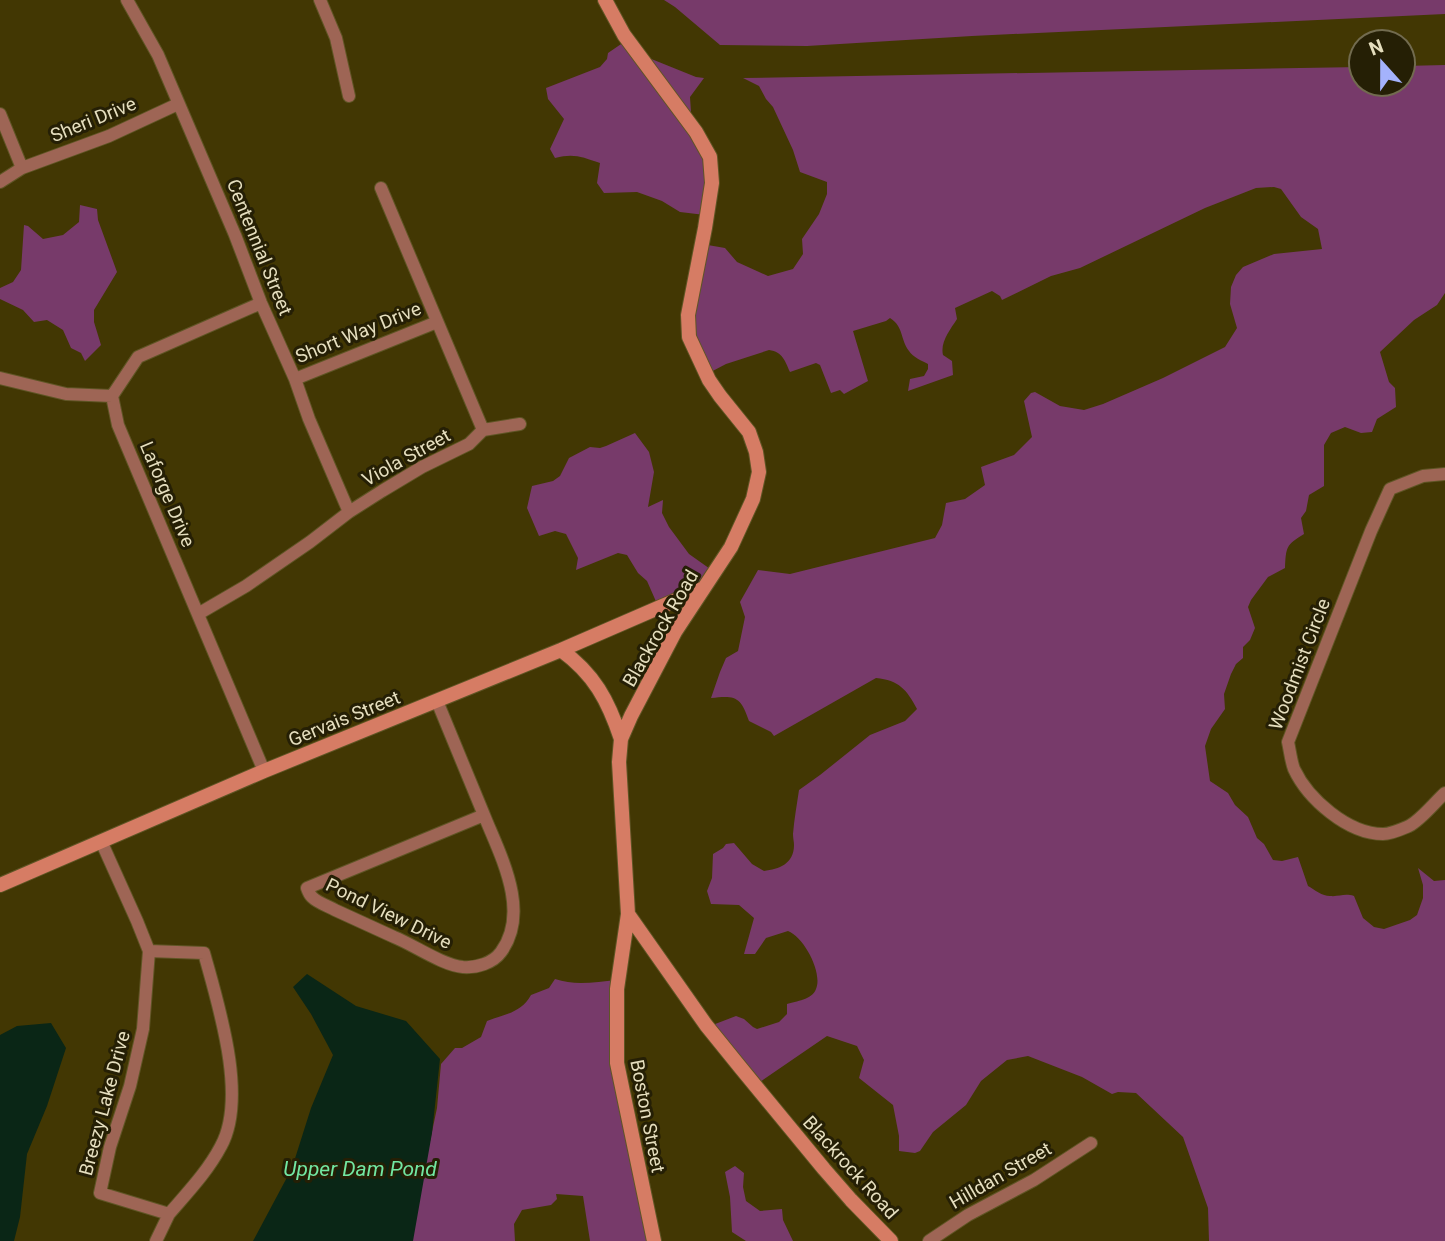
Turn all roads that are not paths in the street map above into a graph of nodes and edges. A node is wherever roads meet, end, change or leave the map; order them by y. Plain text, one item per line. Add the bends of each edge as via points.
1 (127, 0) edge
2 (320, 0) edge
3 (605, 0) edge
4 (349, 96) dead end
5 (178, 104) junction
6 (0, 114) edge
7 (22, 169) junction
8 (0, 182) edge
9 (381, 188) dead end
10 (261, 303) junction
11 (437, 321) junction
12 (0, 378) edge
13 (295, 379) junction
14 (112, 396) junction
15 (520, 424) dead end
16 (483, 430) junction
17 (1445, 474) edge
18 (349, 512) junction
19 (704, 588) junction
20 (198, 614) junction
21 (561, 650) junction
22 (437, 701) junction
23 (621, 739) junction
24 (264, 772) junction
25 (1445, 793) edge
26 (484, 814) junction
27 (101, 841) junction
28 (0, 885) edge
29 (628, 914) junction
30 (149, 951) junction
31 (1091, 1143) dead end
32 (169, 1214) junction
33 (156, 1241) edge
34 (654, 1241) edge
35 (891, 1241) edge
36 (929, 1241) edge

1 - 5 street, Centennial Street via 158,55
2 - 4 street via 336,38
3 - 19 street, Blackrock Road via 624,35 710,157 712,183 688,315 690,337 709,380 749,432 758,472 753,499 732,547
5 - 7 street, Sheri Drive
5 - 10 street, Centennial Street
6 - 7 street
7 - 8 street, Sheri Drive
9 - 11 street
10 - 13 street, Centennial Street
10 - 14 street via 138,357
11 - 13 street, Short Way Drive
11 - 16 street
12 - 14 street via 66,394
13 - 18 street, Centennial Street
14 - 20 street, Laforge Drive via 118,425
15 - 16 street
16 - 18 street, Viola Street via 469,444
17 - 25 street, Woodmist Circle via 1423,476 1390,489 1288,743 1293,767 1324,808 1363,831 1385,834 1411,825
18 - 20 street, Viola Street
19 - 21 street, Gervais Street
19 - 23 street, Blackrock Road via 675,632
20 - 24 street, Laforge Drive
21 - 22 street, Gervais Street
21 - 23 street via 593,678
22 - 24 street, Gervais Street
22 - 26 street, Pond View Drive
23 - 29 street, Blackrock Road
24 - 27 street, Gervais Street
26 - 26 street, Pond View Drive via 512,895 513,923 498,957 480,966 461,967 435,958 310,896 307,888
27 - 28 street, Gervais Street
27 - 30 street, Breezy Lake Drive
29 - 34 street, Boston Street via 617,989 617,1063
29 - 35 street, Blackrock Road via 731,1057
30 - 32 street, Breezy Lake Drive via 143,1029 100,1193
30 - 32 street via 204,953 231,1070 232,1116 223,1144
31 - 36 street, Hilldan Street
32 - 33 street

